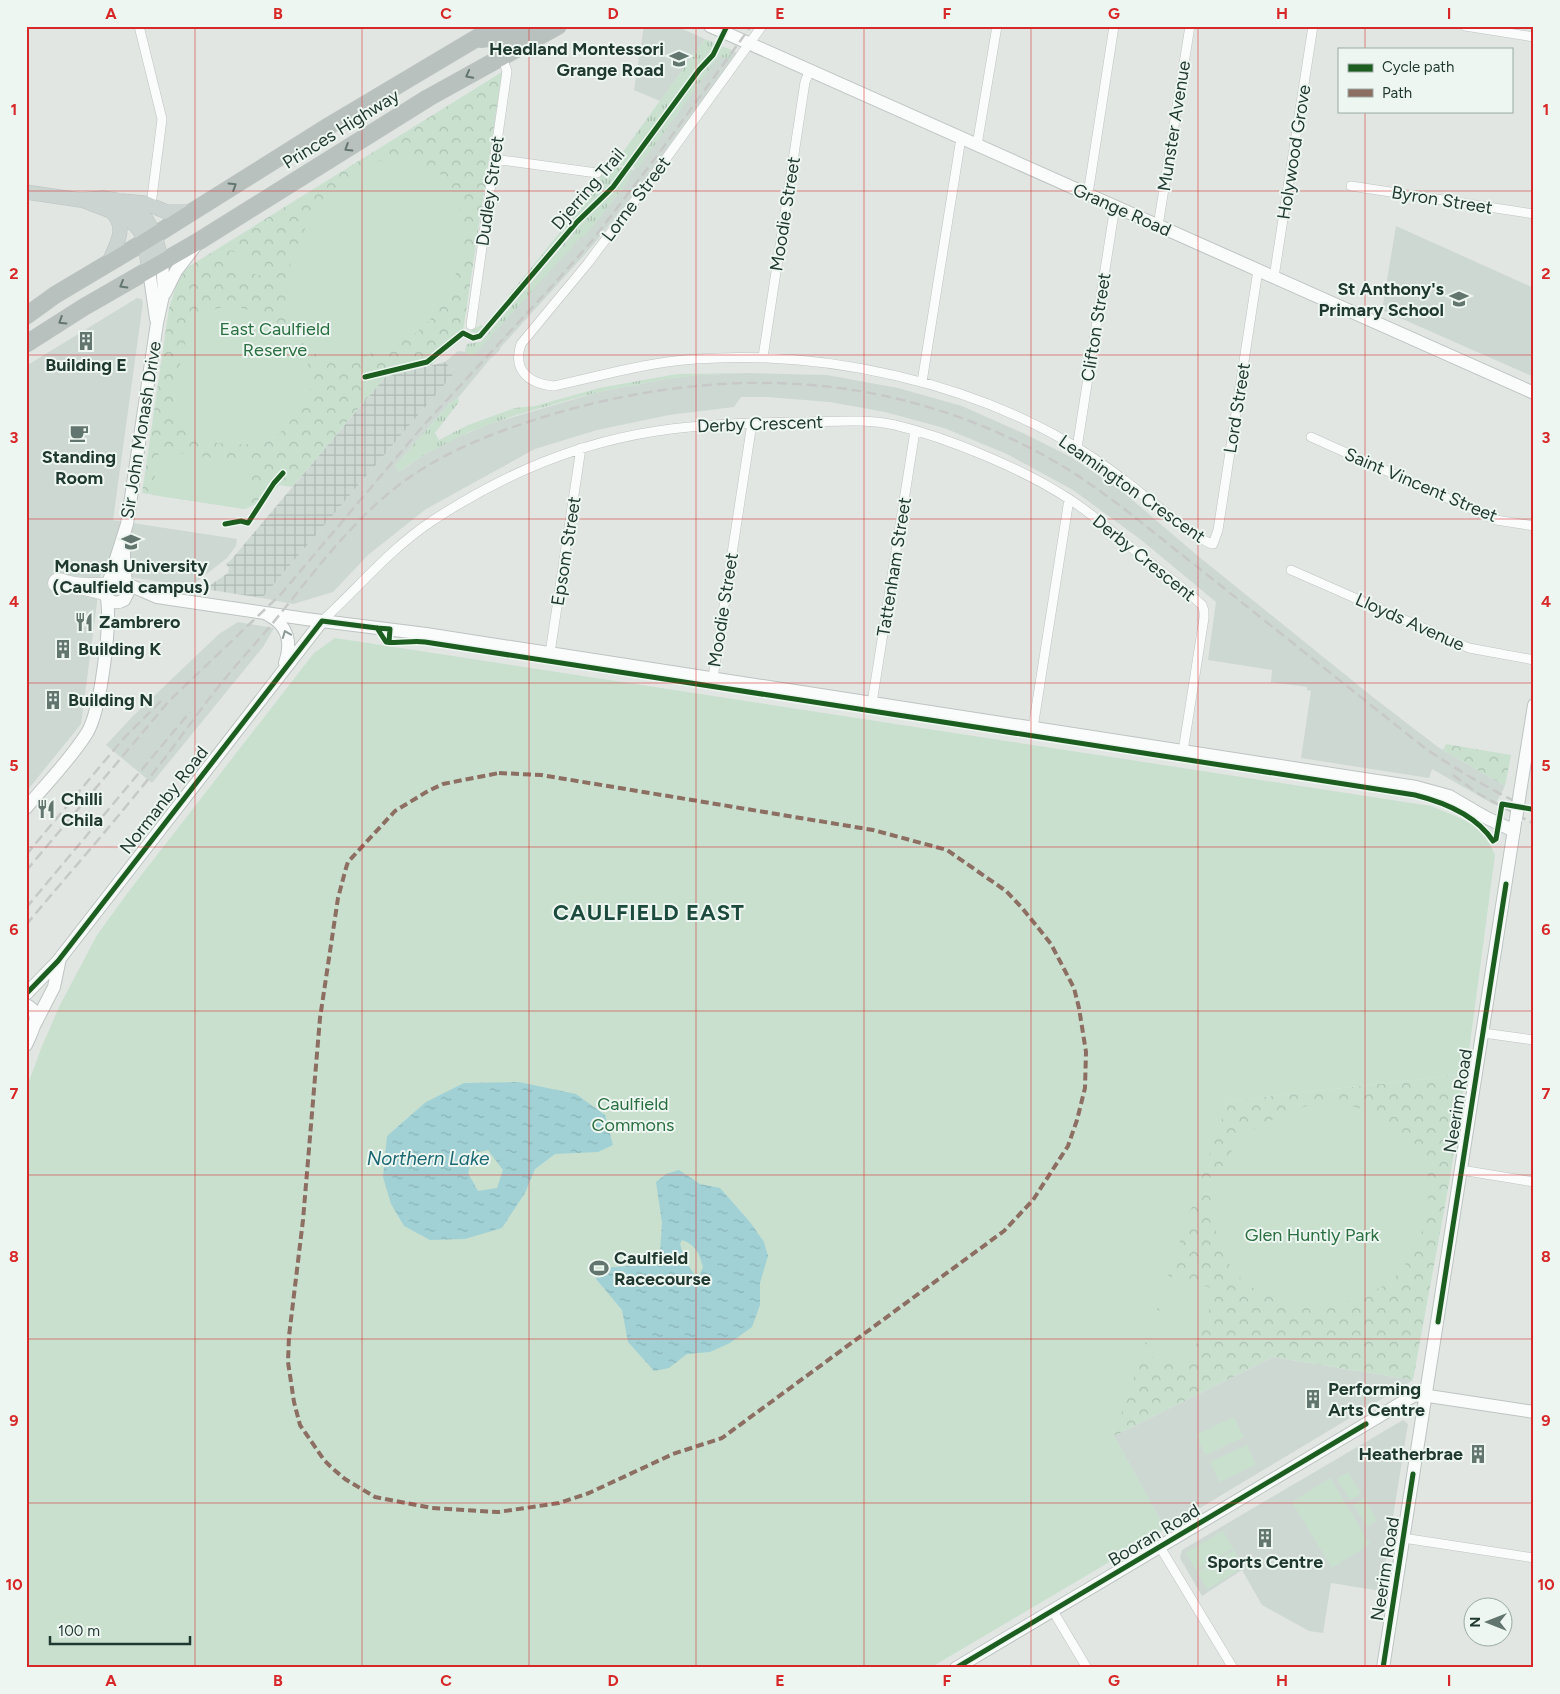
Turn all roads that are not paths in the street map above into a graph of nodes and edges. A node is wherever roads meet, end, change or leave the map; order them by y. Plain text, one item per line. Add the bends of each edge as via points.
1 (133, 26) edge
2 (140, 26) edge
3 (497, 26) edge
4 (558, 26) edge
5 (710, 26) edge
6 (762, 26) edge
7 (997, 26) edge
8 (1114, 26) edge
9 (1190, 26) edge
10 (1313, 26) edge
11 (1465, 26) edge
12 (532, 30) edge
13 (1534, 37) edge
14 (476, 39) junction
15 (749, 44) junction
16 (502, 57) junction
17 (810, 70) junction
18 (962, 138) junction
19 (978, 145) junction
20 (494, 159) junction
21 (597, 173) dead end
22 (1351, 186) dead end
23 (26, 192) edge
24 (1088, 194) junction
25 (151, 205) junction
26 (114, 206) junction
27 (1115, 206) junction
28 (192, 212) junction
29 (1534, 214) edge
30 (1158, 226) junction
31 (150, 238) junction
32 (199, 241) junction
33 (109, 262) junction
34 (155, 266) junction
35 (1258, 270) junction
36 (1274, 277) junction
37 (164, 296) junction
38 (26, 316) edge
39 (157, 324) junction
40 (471, 325) dead end
41 (26, 344) edge
42 (519, 351) joint
43 (763, 358) junction
44 (922, 382) junction
45 (1534, 393) edge
46 (752, 423) junction
47 (915, 431) junction
48 (1310, 438) dead end
49 (581, 448) junction
50 (1077, 448) junction
51 (1069, 499) junction
52 (1534, 526) edge
53 (124, 536) junction
54 (1213, 544) joint
55 (1291, 570) dead end
56 (108, 581) junction
57 (126, 584) junction
58 (106, 597) junction
59 (157, 597) junction
60 (124, 600) junction
61 (258, 612) junction
62 (322, 621) junction
63 (106, 643) junction
64 (550, 653) junction
65 (1534, 660) edge
66 (283, 670) junction
67 (712, 678) junction
68 (872, 703) junction
69 (1534, 705) edge
70 (1033, 728) junction
71 (1183, 751) junction
72 (26, 808) edge
73 (1515, 825) junction
74 (60, 958) junction
75 (26, 994) edge
76 (26, 1005) edge
77 (35, 1024) junction
78 (1483, 1033) junction
79 (1534, 1040) edge
80 (26, 1045) edge
81 (1461, 1170) junction
82 (1534, 1182) edge
83 (1426, 1395) junction
84 (1534, 1412) edge
85 (1403, 1538) junction
86 (1160, 1547) junction
87 (1534, 1558) edge
88 (1053, 1611) junction
89 (956, 1668) edge
90 (1086, 1668) edge
91 (1233, 1668) edge
92 (1383, 1668) edge

1 - 2 street
2 - 25 street via 162,119
3 - 14 highway, Princes Highway
4 - 12 highway, Princes Highway
5 - 15 street, Grange Road
6 - 15 street, Lorne Street
7 - 19 street
8 - 24 street
9 - 30 street, Munster Avenue
10 - 36 street, Holywood Grove
11 - 13 street
12 - 14 highway
12 - 16 highway, Princes Highway
28 -> 14 highway, Princes Highway
15 - 17 street, Grange Road
15 - 42 street, Lorne Street via 588,263 531,330
16 - 20 street, Dudley Street via 507,72
16 -> 32 highway, Princes Highway via 428,98
17 - 18 street, Grange Road
17 - 43 street, Moodie Street
18 - 19 street, Grange Road
18 - 44 street
19 - 24 street, Grange Road
20 - 21 street
20 - 40 street, Dudley Street
22 - 29 street, Byron Street
23 - 26 main road
24 - 27 street, Grange Road
25 - 26 main road via 142,202
25 - 28 main road via 164,211
26 - 31 main road
26 - 33 main road via 121,233
27 - 30 street, Grange Road
27 - 50 street, Clifton Street
28 - 31 highway, Princes Highway
30 - 35 street, Grange Road
31 - 33 highway, Princes Highway
31 - 34 main road
32 - 34 highway, Princes Highway
32 - 37 street via 176,271
33 - 38 highway, Princes Highway
34 - 37 street, Sir John Monash Drive via 165,287
34 - 39 street, Sir John Monash Drive
34 -> 41 highway, Princes Highway
35 - 36 street, Grange Road
35 - 54 street, Lord Street via 1218,530
36 - 45 street, Grange Road
37 - 39 street, Sir John Monash Drive
39 - 53 street, Sir John Monash Drive
42 - 43 street, Leamington Crescent via 518,360 529,378 541,385 554,386 646,365 684,360
43 - 44 street, Leamington Crescent via 850,366
44 - 50 street, Leamington Crescent via 1000,410
46 - 47 street, Derby Crescent via 872,422
46 - 49 street, Derby Crescent via 656,431
46 - 67 street, Moodie Street
47 - 51 street, Derby Crescent via 1002,464
47 - 68 street, Tattenham Street
48 - 52 street, Saint Vincent Street via 1496,520
49 - 62 street, Derby Crescent via 515,474 430,522
49 - 64 street, Epsom Street
50 - 54 street, Leamington Crescent via 1123,479 1198,538
51 - 70 street
51 - 71 street, Derby Crescent via 1203,607 1204,618
53 - 56 street, Sir John Monash Drive
53 - 57 street, Sir John Monash Drive
55 - 65 street, Lloyds Avenue via 1469,648
56 - 57 street via 118,578
56 - 58 street via 104,588
56 - 58 street via 68,581 62,578 64,584 60,588
57 - 59 street
57 - 60 street via 128,592
58 - 60 street via 114,602
58 - 63 street via 109,616
59 - 60 street
59 - 61 street
60 - 63 street
61 - 62 street
66 -> 61 street via 289,649 288,635 276,620
62 - 64 street
62 - 66 street, Normanby Road
63 - 72 street via 92,723 79,744
64 - 67 street
66 - 74 street, Normanby Road
67 - 68 street
68 - 70 street
69 - 73 street, Neerim Road, bridge
70 - 71 street
71 - 73 street via 1427,789 1449,796 1484,817
73 - 78 street, Neerim Road
74 - 75 street, Normanby Road
74 - 77 street via 54,987
76 - 77 street via 35,1012
77 - 80 street
78 - 79 street
78 - 81 street, Neerim Road
81 - 82 street
81 - 83 street, Neerim Road
83 - 84 street, Booran Road
83 - 85 street, Neerim Road
83 - 86 street, Booran Road via 1412,1396
85 - 87 street
85 - 92 street, Neerim Road
86 - 88 street, Booran Road
86 - 91 street
88 - 89 street, Booran Road
88 - 90 street

